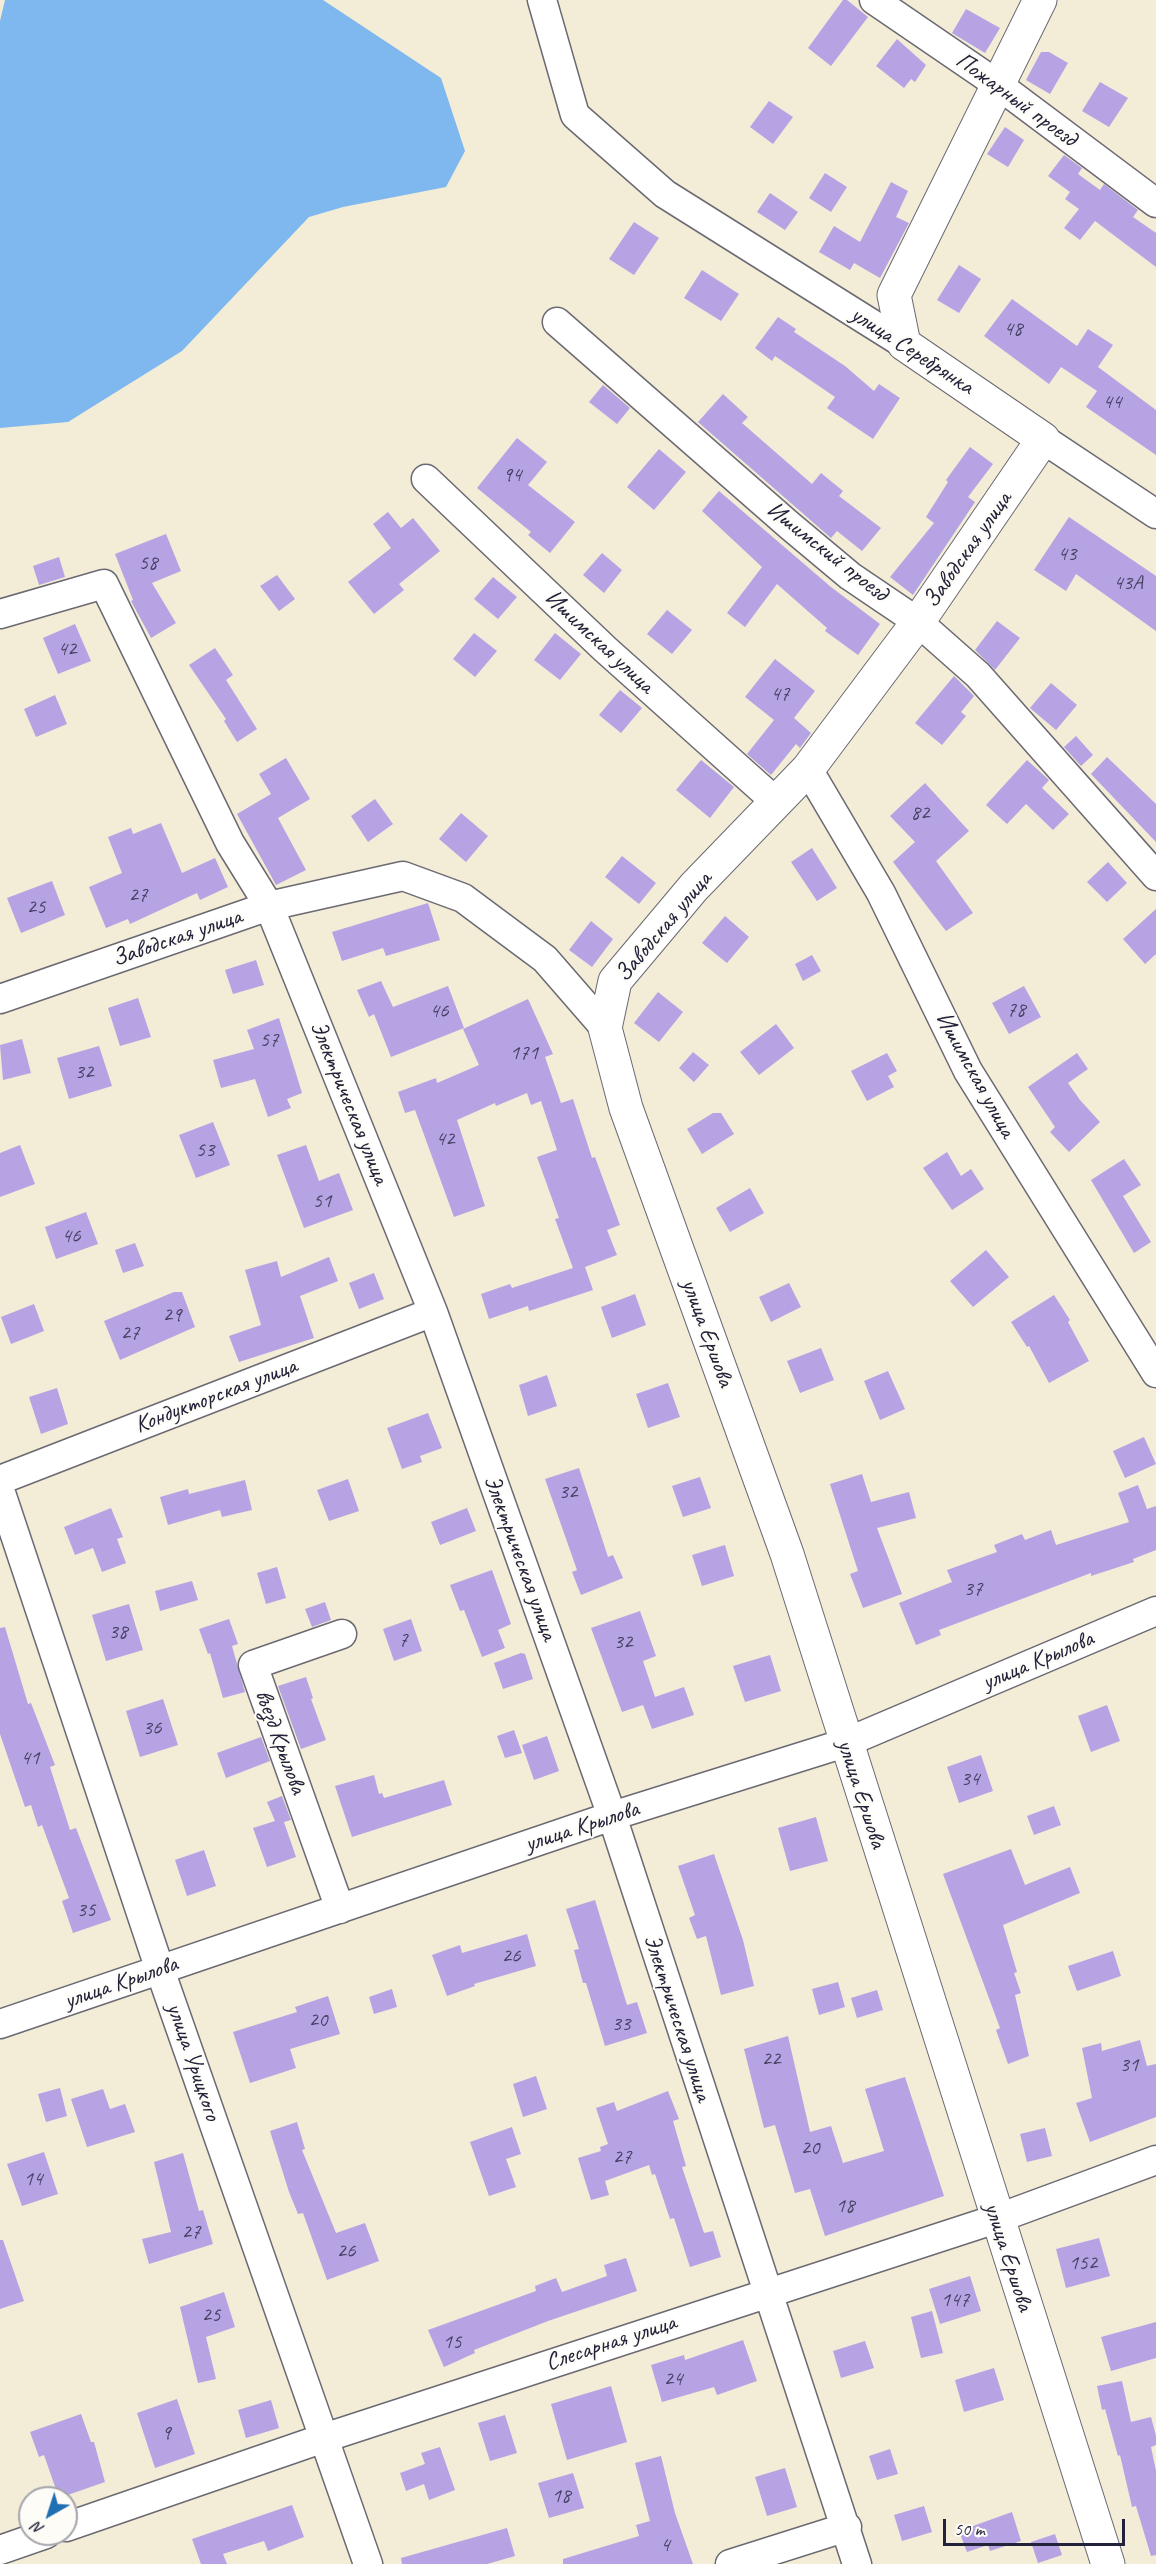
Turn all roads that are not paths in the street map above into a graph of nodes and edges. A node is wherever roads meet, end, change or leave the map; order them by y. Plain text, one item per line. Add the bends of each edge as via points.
1 (542, 0) edge
2 (874, 0) edge
3 (1040, 0) edge
4 (997, 84) junction
5 (1156, 203) edge
6 (557, 322) dead end
7 (904, 344) junction
8 (1043, 439) junction
9 (426, 479) dead end
10 (1156, 514) edge
11 (0, 614) edge
12 (918, 622) junction
13 (808, 769) junction
14 (776, 802) junction
15 (1156, 876) edge
16 (269, 906) junction
17 (0, 999) edge
18 (604, 1028) junction
19 (433, 1312) junction
20 (1156, 1373) edge
21 (0, 1480) edge
22 (0, 1490) edge
23 (1156, 1611) edge
24 (342, 1634) dead end
25 (845, 1743) junction
26 (612, 1816) junction
27 (340, 1908) junction
28 (160, 1970) junction
29 (0, 2024) edge
30 (1156, 2160) edge
31 (996, 2219) junction
32 (767, 2292) junction
33 (324, 2438) junction
34 (78, 2523) edge
35 (847, 2527) junction
36 (18, 2544) edge
37 (0, 2550) edge
38 (368, 2564) edge
39 (730, 2564) edge
40 (857, 2564) edge
41 (1107, 2564) edge

1 - 7 street, улица Серебрянка via 575,115 665,194
2 - 4 street, Пожарный проезд
3 - 4 street
4 - 5 street, Пожарный проезд
4 - 7 street via 894,295
6 - 12 street, Ишимский проезд via 850,576
7 - 8 street, улица Серебрянка
8 - 10 street, улица Серебрянка
8 - 12 street, Заводская улица
9 - 14 street, Ишимская улица via 605,649
11 - 16 street, Электрическая улица via 104,584 230,843
12 - 13 street, Заводская улица
12 - 15 street, Ишимский проезд via 978,675
13 - 14 street, Заводская улица
13 - 20 street, Ишимская улица via 881,893 968,1071
14 - 18 street, Заводская улица via 694,887 615,981
16 - 17 street, Заводская улица
16 - 18 street, Заводская улица via 403,876 463,898 545,959
16 - 19 street, Электрическая улица
18 - 25 street, улица Ершова via 626,1107 786,1554
19 - 21 street, Кондукторская улица
19 - 26 street, Электрическая улица
22 - 28 street, улица Урицкого
23 - 25 street, улица Крылова
24 - 27 street, въезд Крылова via 253,1665
25 - 26 street, улица Крылова
25 - 31 street, улица Ершова
26 - 27 street, улица Крылова
26 - 32 street, Электрическая улица
27 - 28 street, улица Крылова
28 - 29 street, улица Крылова
28 - 33 street, улица Урицкого
30 - 31 street, Слесарная улица
31 - 32 street, Слесарная улица
31 - 41 street, улица Ершова
32 - 33 street, Слесарная улица
32 - 35 street, Электрическая улица
33 - 34 street, Слесарная улица
33 - 38 street, улица Урицкого
35 - 39 street
35 - 40 street, Электрическая улица
36 - 37 street

